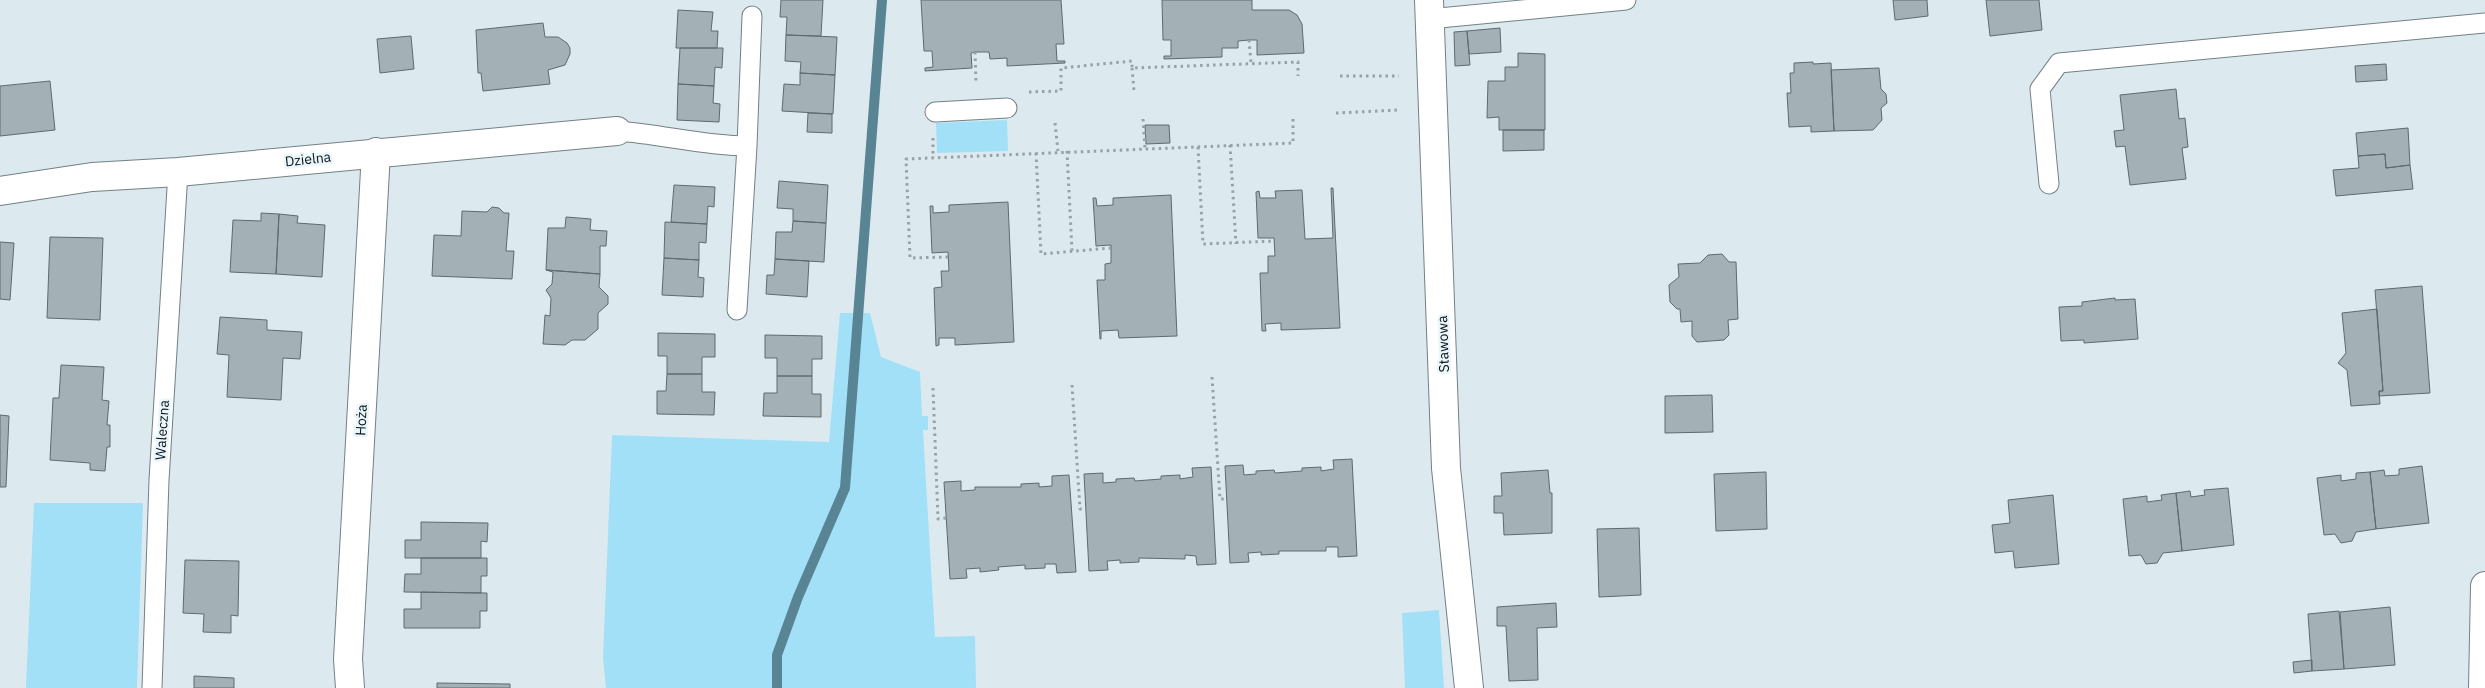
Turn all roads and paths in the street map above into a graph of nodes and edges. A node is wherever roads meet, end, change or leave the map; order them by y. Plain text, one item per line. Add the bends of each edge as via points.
1 (1626, 0) edge
2 (1428, 10) edge
3 (752, 16) dead end
4 (2485, 23) edge
5 (1249, 40) dead end
6 (975, 52) dead end
7 (1251, 63) junction
8 (1132, 68) junction
9 (1298, 76) dead end
10 (1340, 76) dead end
11 (1402, 76) dead end
12 (976, 85) dead end
13 (1134, 91) dead end
14 (1024, 92) dead end
15 (1007, 108) dead end
16 (1399, 110) dead end
17 (935, 112) dead end
18 (1336, 113) dead end
19 (1293, 118) dead end
20 (1143, 119) dead end
21 (1054, 123) dead end
22 (616, 131) joint
23 (932, 131) dead end
24 (1230, 145) junction
25 (747, 146) junction
26 (1198, 147) junction
27 (1145, 148) junction
28 (1058, 151) junction
29 (1067, 151) junction
30 (376, 152) junction
31 (1036, 153) junction
32 (933, 158) junction
33 (178, 172) junction
34 (2049, 184) dead end
35 (0, 191) edge
36 (1274, 241) dead end
37 (1236, 244) junction
38 (1111, 248) dead end
39 (1072, 251) junction
40 (948, 257) dead end
41 (737, 310) dead end
42 (1212, 377) dead end
43 (1072, 385) dead end
44 (932, 388) dead end
45 (1226, 499) dead end
46 (1086, 509) dead end
47 (946, 518) dead end
48 (2485, 586) edge
49 (152, 688) edge
50 (350, 688) edge
51 (1469, 688) edge
52 (2483, 688) edge

1 - 2 lane
2 - 51 street, Stawowa via 1446,468
3 - 25 lane
4 - 34 lane via 2059,63 2040,89
5 - 7 path
6 - 12 path
7 - 8 path
7 - 9 path via 1298,62
8 - 13 path
8 - 14 path via 1132,61 1061,68 1060,91
10 - 11 path
15 - 17 lane
16 - 18 path
19 - 24 path via 1293,143
20 - 27 path
21 - 28 path
22 - 25 lane via 717,146
22 - 30 street, Dzielna
23 - 32 path
24 - 26 path
24 - 37 path
25 - 41 lane
26 - 27 path
26 - 37 path via 1203,244
27 - 29 path
28 - 29 path
28 - 31 path
29 - 39 path
30 - 33 street, Dzielna
30 - 50 street, Hoża via 348,659
31 - 32 path
31 - 39 path via 1041,254
32 - 40 path via 906,159 910,258
33 - 35 street, Dzielna via 92,177
33 - 49 lane, Waleczna via 159,480
36 - 37 path
38 - 39 path
42 - 45 path via 1220,500
43 - 46 path via 1080,509
44 - 47 path via 938,519
48 - 52 street

